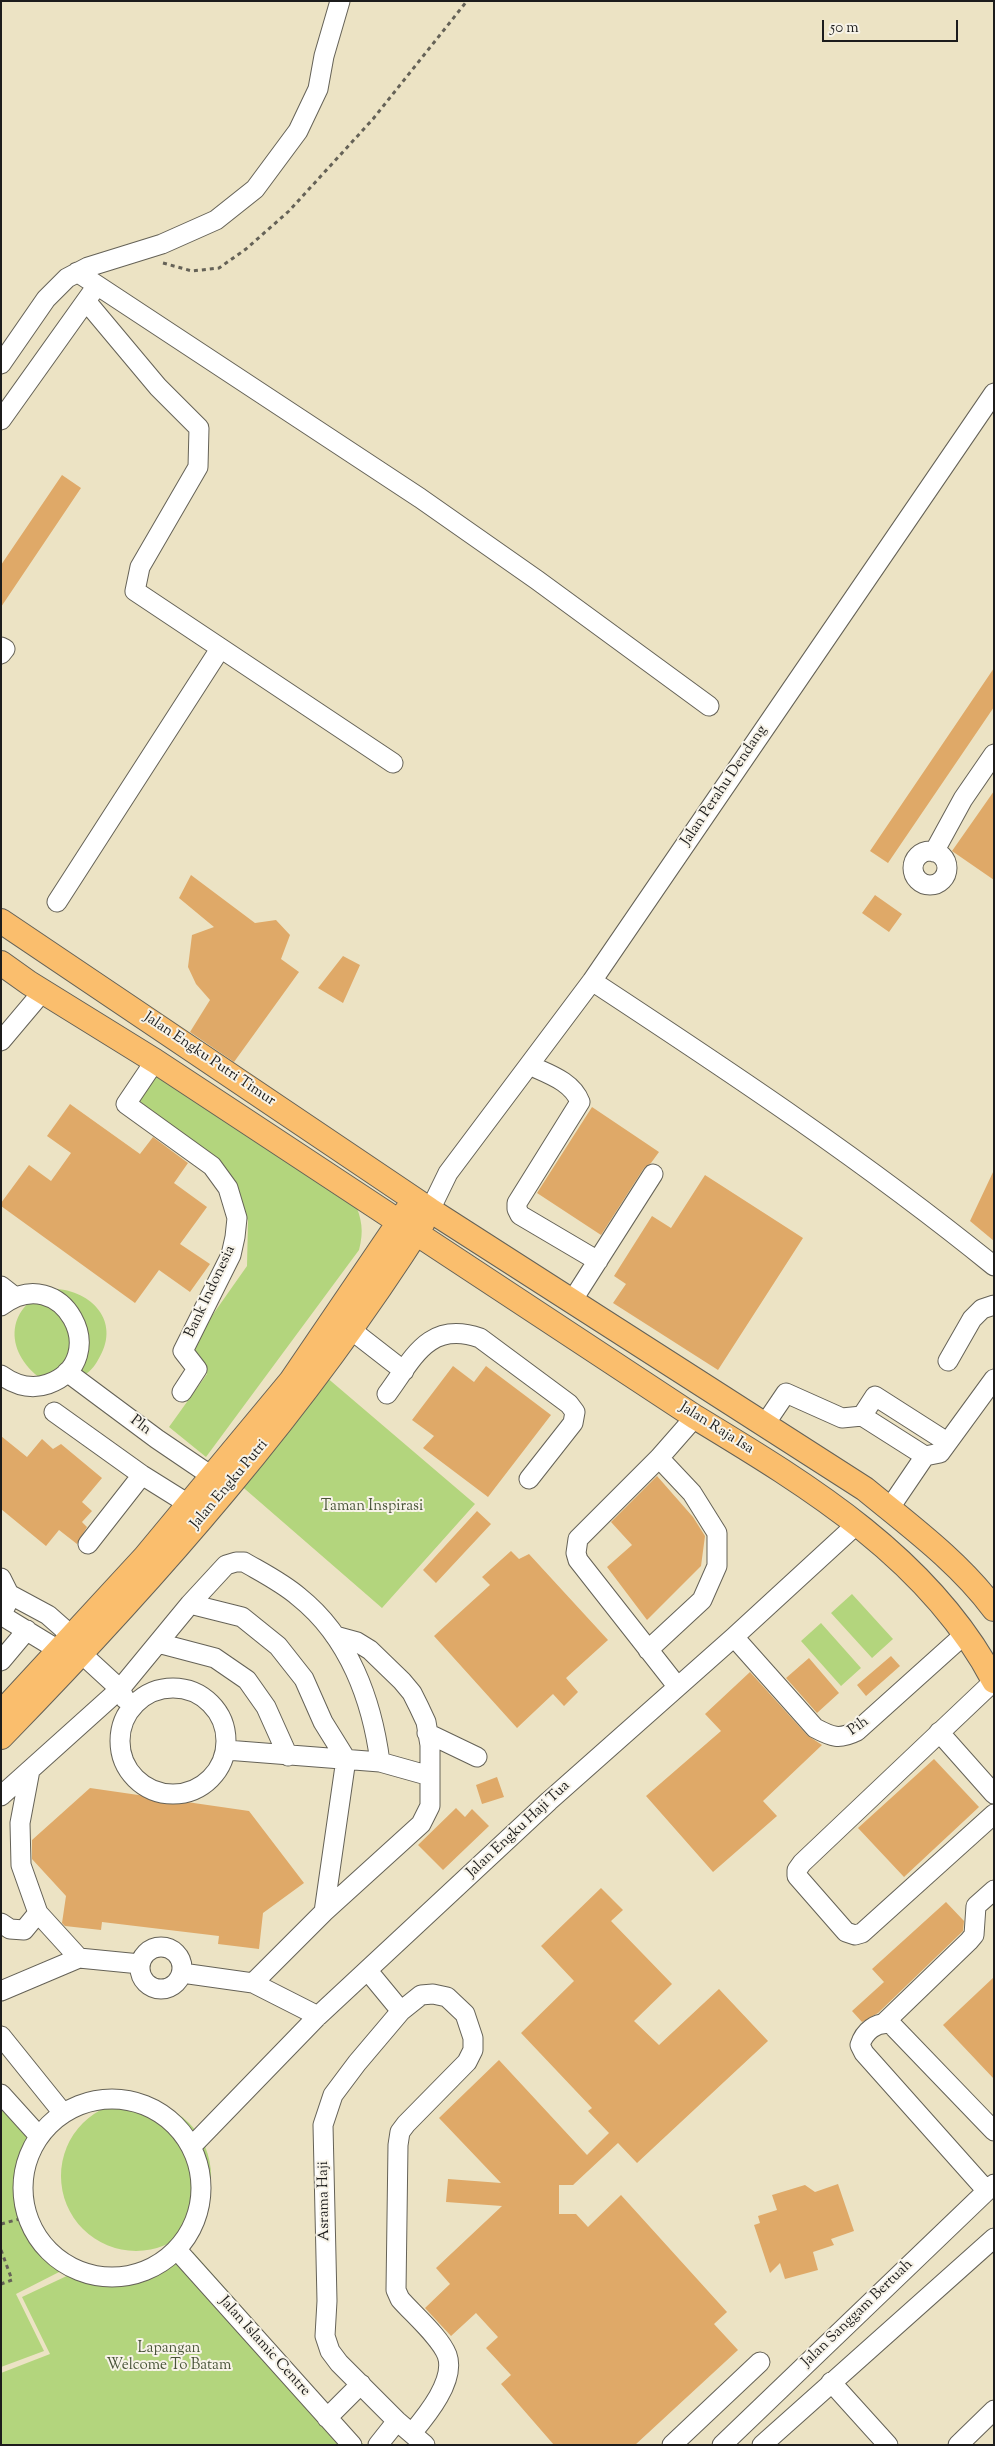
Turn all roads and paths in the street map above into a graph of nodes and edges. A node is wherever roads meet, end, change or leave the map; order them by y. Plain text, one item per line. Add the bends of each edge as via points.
1 (340, 1) edge
2 (467, 1) edge
3 (143, 251) junction
4 (77, 272) junction
5 (98, 284) junction
6 (86, 301) junction
7 (1, 364) edge
8 (994, 393) edge
9 (1, 420) edge
10 (1, 647) edge
11 (220, 649) junction
12 (1, 654) edge
13 (709, 706) dead end
14 (994, 754) edge
15 (393, 763) dead end
16 (934, 852) dead end
17 (57, 902) dead end
18 (1, 921) edge
19 (1, 963) edge
20 (592, 981) junction
21 (44, 990) junction
22 (4, 1032) edge
23 (155, 1061) junction
24 (529, 1065) junction
25 (653, 1174) dead end
26 (423, 1205) junction
27 (406, 1228) junction
28 (598, 1261) junction
29 (994, 1266) edge
30 (6, 1296) edge
31 (572, 1301) junction
32 (994, 1305) edge
33 (350, 1329) junction
34 (948, 1361) dead end
35 (404, 1371) junction
36 (67, 1372) junction
37 (1, 1375) edge
38 (994, 1378) edge
39 (182, 1392) dead end
40 (387, 1394) dead end
41 (54, 1412) dead end
42 (862, 1416) junction
43 (695, 1418) junction
44 (765, 1424) junction
45 (947, 1442) junction
46 (925, 1456) junction
47 (659, 1458) junction
48 (142, 1475) junction
49 (213, 1477) junction
50 (529, 1479) dead end
51 (190, 1505) junction
52 (889, 1509) junction
53 (857, 1524) junction
54 (88, 1544) dead end
55 (5, 1586) edge
56 (190, 1604) junction
57 (994, 1609) edge
58 (1, 1614) edge
59 (27, 1630) junction
60 (965, 1634) junction
61 (335, 1636) junction
62 (734, 1637) junction
63 (158, 1643) junction
64 (71, 1646) junction
65 (648, 1650) junction
66 (1, 1661) edge
67 (994, 1681) edge
68 (677, 1686) junction
69 (120, 1689) junction
70 (130, 1710) junction
71 (1, 1713) edge
72 (939, 1732) junction
73 (427, 1733) junction
74 (1, 1737) edge
75 (226, 1750) junction
76 (288, 1756) junction
77 (477, 1757) dead end
78 (346, 1759) junction
79 (380, 1762) junction
80 (30, 1770) junction
81 (430, 1776) junction
82 (994, 1794) edge
83 (1, 1796) edge
84 (994, 1814) edge
85 (994, 1890) edge
86 (38, 1912) junction
87 (324, 1912) junction
88 (1, 1923) edge
89 (79, 1958) junction
90 (140, 1964) junction
91 (368, 1971) junction
92 (182, 1973) junction
93 (253, 1983) junction
94 (1, 1991) edge
95 (402, 2011) junction
96 (318, 2016) junction
97 (884, 2023) junction
98 (1, 2036) edge
99 (1, 2094) edge
100 (63, 2113) junction
101 (994, 2131) edge
102 (39, 2136) junction
103 (191, 2147) junction
104 (990, 2188) edge
105 (27, 2217) junction
106 (1, 2224) edge
107 (994, 2238) edge
108 (1, 2250) edge
109 (176, 2250) junction
110 (1, 2284) edge
111 (760, 2362) dead end
112 (831, 2382) junction
113 (361, 2384) junction
114 (994, 2411) edge
115 (327, 2418) junction
116 (397, 2421) junction
117 (418, 2439) edge
118 (352, 2445) edge
119 (378, 2445) edge
120 (672, 2445) edge
121 (722, 2445) edge
122 (762, 2445) edge
123 (888, 2445) edge
124 (958, 2445) edge

1 - 3 street via 318,89 298,131 255,190 216,220
2 - 3 path via 373,119 288,211 246,249 219,268 192,271 168,266
3 - 4 street
4 - 5 street
4 - 7 street via 46,299
5 - 6 street
5 - 13 street via 420,498
6 - 9 street
6 - 11 street via 158,387 199,428 198,467 140,568 135,591
8 - 20 street, Jalan Perahu Dendang
10 - 12 street via 4,649
11 - 15 street
11 - 17 street
14 - 16 street
18 - 26 main road, Jalan Engku Putri Timur
19 - 21 main road, Jalan Engku Putri Timur
20 - 24 street, Jalan Perahu Dendang
20 - 29 street via 758,1089
21 - 22 street
21 - 23 main road, Jalan Engku Putri Timur
23 - 27 main road, Jalan Engku Putri Timur
23 - 39 street, Bank Indonesia via 126,1104 212,1166 228,1188 236,1218 236,1237 231,1255 183,1351 197,1370
24 - 26 street, Jalan Perahu Dendang
24 - 28 street via 564,1082 580,1102 516,1209 520,1215
25 - 28 street
26 - 27 main road, Jalan Engku Putri
26 - 31 main road, Jalan Raja Isa
27 - 33 main road, Jalan Engku Putri
27 - 43 main road, Jalan Raja Isa
27 - 49 main road, Jalan Engku Putri via 291,1381
28 - 31 street
30 - 36 street via 46,1295 71,1313 78,1327 79,1343 76,1358
31 - 44 main road, Jalan Raja Isa
32 - 34 street via 982,1309 972,1319
33 - 35 street
33 - 64 main road, Jalan Engku Putri via 286,1417 188,1534
35 - 40 street
35 - 50 street via 421,1347 434,1338 470,1334 480,1338 569,1404 575,1412 573,1423
36 - 37 street via 56,1381 41,1386 26,1386
36 - 49 street, Pln
38 - 45 street
41 - 48 street
42 - 44 street via 842,1418 786,1393
42 - 45 street via 875,1396
42 - 46 street
43 - 47 street
43 - 53 main road, Jalan Raja Isa via 786,1473
44 - 52 main road, Jalan Raja Isa via 865,1489
45 - 46 street via 940,1453
46 - 52 street
47 - 65 street via 692,1493 717,1533 717,1566 702,1600
47 - 65 street via 578,1539 576,1552 578,1560
48 - 51 street
48 - 54 street
49 - 51 main road, Jalan Engku Putri
51 - 64 main road, Jalan Engku Putri
52 - 57 main road, Jalan Raja Isa via 979,1589
53 - 60 main road, Jalan Raja Isa via 895,1555
53 - 62 street, Jalan Engku Haji Tua
55 - 58 street via 8,1602
55 - 64 street via 48,1615
56 - 61 street via 226,1564 244,1562 299,1596
56 - 63 street
56 - 78 street via 242,1617 278,1646 304,1679 323,1722
58 - 59 street
59 - 64 street
59 - 66 street
60 - 62 street, Pih via 857,1731 844,1738 815,1728
60 - 67 main road, Jalan Raja Isa
61 - 73 street via 357,1642 370,1650 402,1681 420,1707
61 - 79 street via 366,1696
62 - 68 street, Jalan Engku Haji Tua
63 - 69 street
63 - 76 street via 215,1658 247,1680 266,1707
64 - 69 street
64 - 71 main road, Jalan Engku Putri
64 - 74 main road, Jalan Engku Putri
65 - 68 street
67 - 72 street
68 - 91 street, Jalan Engku Haji Tua
69 - 70 street
69 - 80 street
70 - 75 street via 159,1690 177,1688 194,1692 210,1702 220,1716 226,1733
70 - 75 street via 122,1726 120,1744 124,1762 146,1787 162,1794 196,1790 210,1780
72 - 82 street
72 - 84 street via 802,1863 797,1876 846,1932 862,1933
73 - 77 street
73 - 81 street
75 - 76 street
76 - 78 street
78 - 79 street
78 - 87 street
79 - 81 street
80 - 83 street
80 - 86 street via 20,1823 21,1866
81 - 87 street via 430,1806 422,1824
85 - 97 street via 976,1906 974,1935
86 - 88 street via 24,1930 10,1929
86 - 89 street
87 - 93 street
89 - 90 street
89 - 94 street
90 - 92 street via 140,1975 155,1988 169,1988
90 - 92 street via 151,1949 165,1947 172,1949 181,1960
91 - 95 street
91 - 96 street, Jalan Engku Haji Tua
92 - 93 street
93 - 96 street
95 - 113 street, Asrama Haji via 333,2095 323,2125 328,2301 325,2336 339,2363
95 - 117 street, Asrama Haji via 421,1995 447,1997 465,2014 473,2038 473,2050 467,2062 406,2124 400,2132 398,2145 396,2290 400,2299 442,2346 448,2368 440,2394
96 - 103 street, Jalan Engku Haji Tua
97 - 101 street via 891,2024
97 - 104 street via 866,2033 860,2045 864,2053
98 - 100 street
99 - 102 street
100 - 102 street
100 - 103 street via 86,2102 112,2099 136,2102 160,2112 179,2128
102 - 105 street via 27,2159 22,2187
103 - 109 street via 200,2176 200,2203 192,2228
104 - 121 street, Jalan Sanggam Bertuah
105 - 106 path
105 - 109 street via 41,2245 55,2259 73,2269 102,2278 140,2273
107 - 112 street
108 - 110 path via 12,2280
109 - 115 street, Jalan Islamic Centre
111 - 120 street
112 - 122 street
112 - 123 street
113 - 115 street
113 - 116 street, Asrama Haji
114 - 124 street
115 - 118 street, Jalan Islamic Centre
116 - 117 street, Asrama Haji
116 - 119 street

